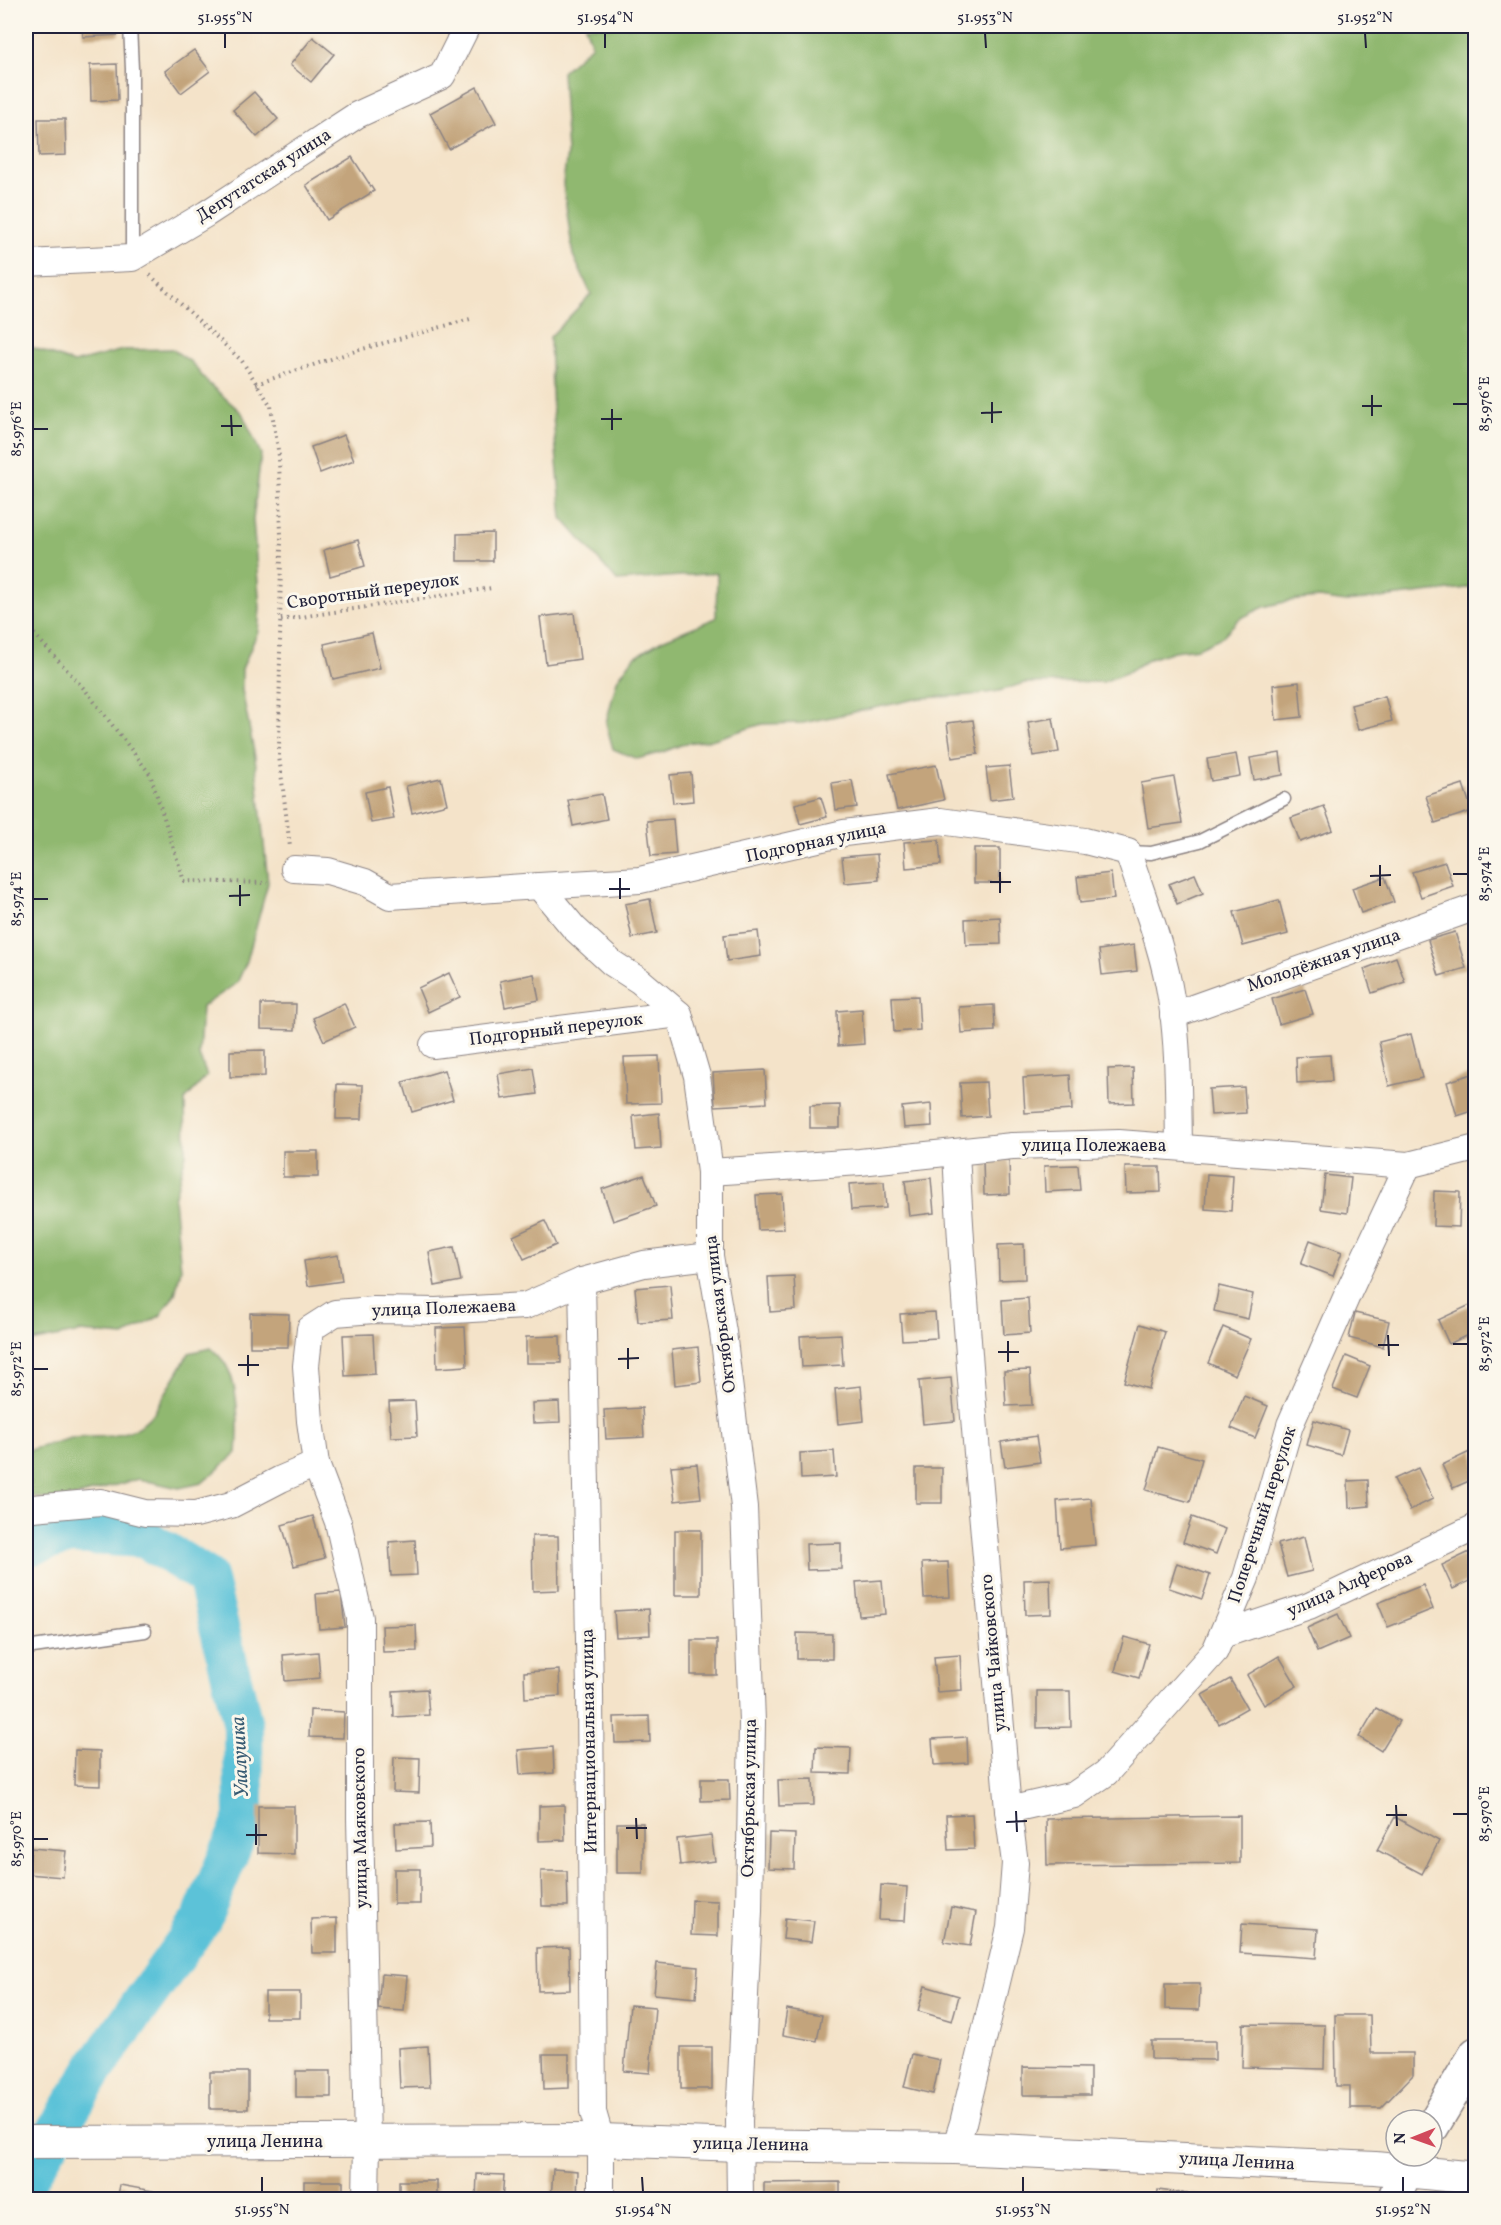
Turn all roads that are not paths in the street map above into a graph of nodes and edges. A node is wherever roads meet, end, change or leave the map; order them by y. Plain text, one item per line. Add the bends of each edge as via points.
1 (130, 26) edge
2 (467, 26) edge
3 (132, 258) junction
4 (26, 263) edge
5 (1284, 799) dead end
6 (1128, 852) junction
7 (294, 869) road end
8 (539, 886) junction
9 (1476, 907) edge
10 (679, 1014) junction
11 (1173, 1014) junction
12 (433, 1045) dead end
13 (1179, 1146) junction
14 (1476, 1148) edge
15 (956, 1152) junction
16 (1408, 1165) junction
17 (710, 1173) junction
18 (710, 1256) junction
19 (582, 1281) junction
20 (316, 1464) junction
21 (26, 1510) edge
22 (1476, 1527) edge
23 (146, 1631) dead end
24 (1222, 1635) junction
25 (26, 1648) edge
26 (1008, 1810) junction
27 (1476, 2054) edge
28 (1443, 2108) edge
29 (601, 2140) junction
30 (367, 2141) junction
31 (26, 2142) edge
32 (739, 2145) junction
33 (955, 2148) junction
34 (1405, 2176) edge
35 (1476, 2178) edge
36 (366, 2199) edge
37 (601, 2199) edge
38 (740, 2199) edge

1 - 3 lane
2 - 3 street, Депутатская улица via 442,76 357,115
3 - 4 street, Депутатская улица
5 - 6 lane, Подгорная улица via 1200,841 1151,853
6 - 8 street, Подгорная улица via 1085,841 940,821 844,833 640,880
6 - 11 street via 1151,921
7 - 8 street via 328,871 365,882 390,896
8 - 10 street via 596,950
9 - 11 street, Молодёжная улица
10 - 12 street, Подгорный переулок
10 - 17 street, Октябрьская улица via 697,1076
11 - 13 street
13 - 15 street, улица Полежаева via 1107,1143
13 - 16 street, улица Полежаева
14 - 16 street, улица Полежаева
15 - 17 street, улица Полежаева
15 - 26 street, улица Чайковского via 963,1283
16 - 24 street, Поперечный переулок via 1290,1425 1246,1578
17 - 18 street, Октябрьская улица
18 - 19 street, улица Полежаева via 644,1264
18 - 32 street, Октябрьская улица via 744,1507 751,1698 749,1911
19 - 20 street, улица Полежаева via 525,1306 335,1313 310,1329 306,1366
19 - 29 street, Интернациональная улица via 593,2112
20 - 21 street via 231,1505 195,1514 145,1513 101,1502
20 - 30 street, улица Маяковского via 338,1522 360,1618
22 - 24 street, улица Алферова via 1309,1606
23 - 25 lane
24 - 26 street, Поперечный переулок via 1215,1651 1106,1773 1074,1795
26 - 33 street, улица Чайковского via 1015,1863 1010,1928
27 - 28 main road
29 - 30 street, улица Ленина
29 - 32 street, улица Ленина
29 - 37 street, Интернациональная улица
30 - 31 street, улица Ленина
30 - 36 street, улица Маяковского
32 - 33 street, улица Ленина
32 - 38 street, Октябрьская улица
33 - 34 street, улица Ленина via 1375,2168
34 - 35 street, улица Ленина

